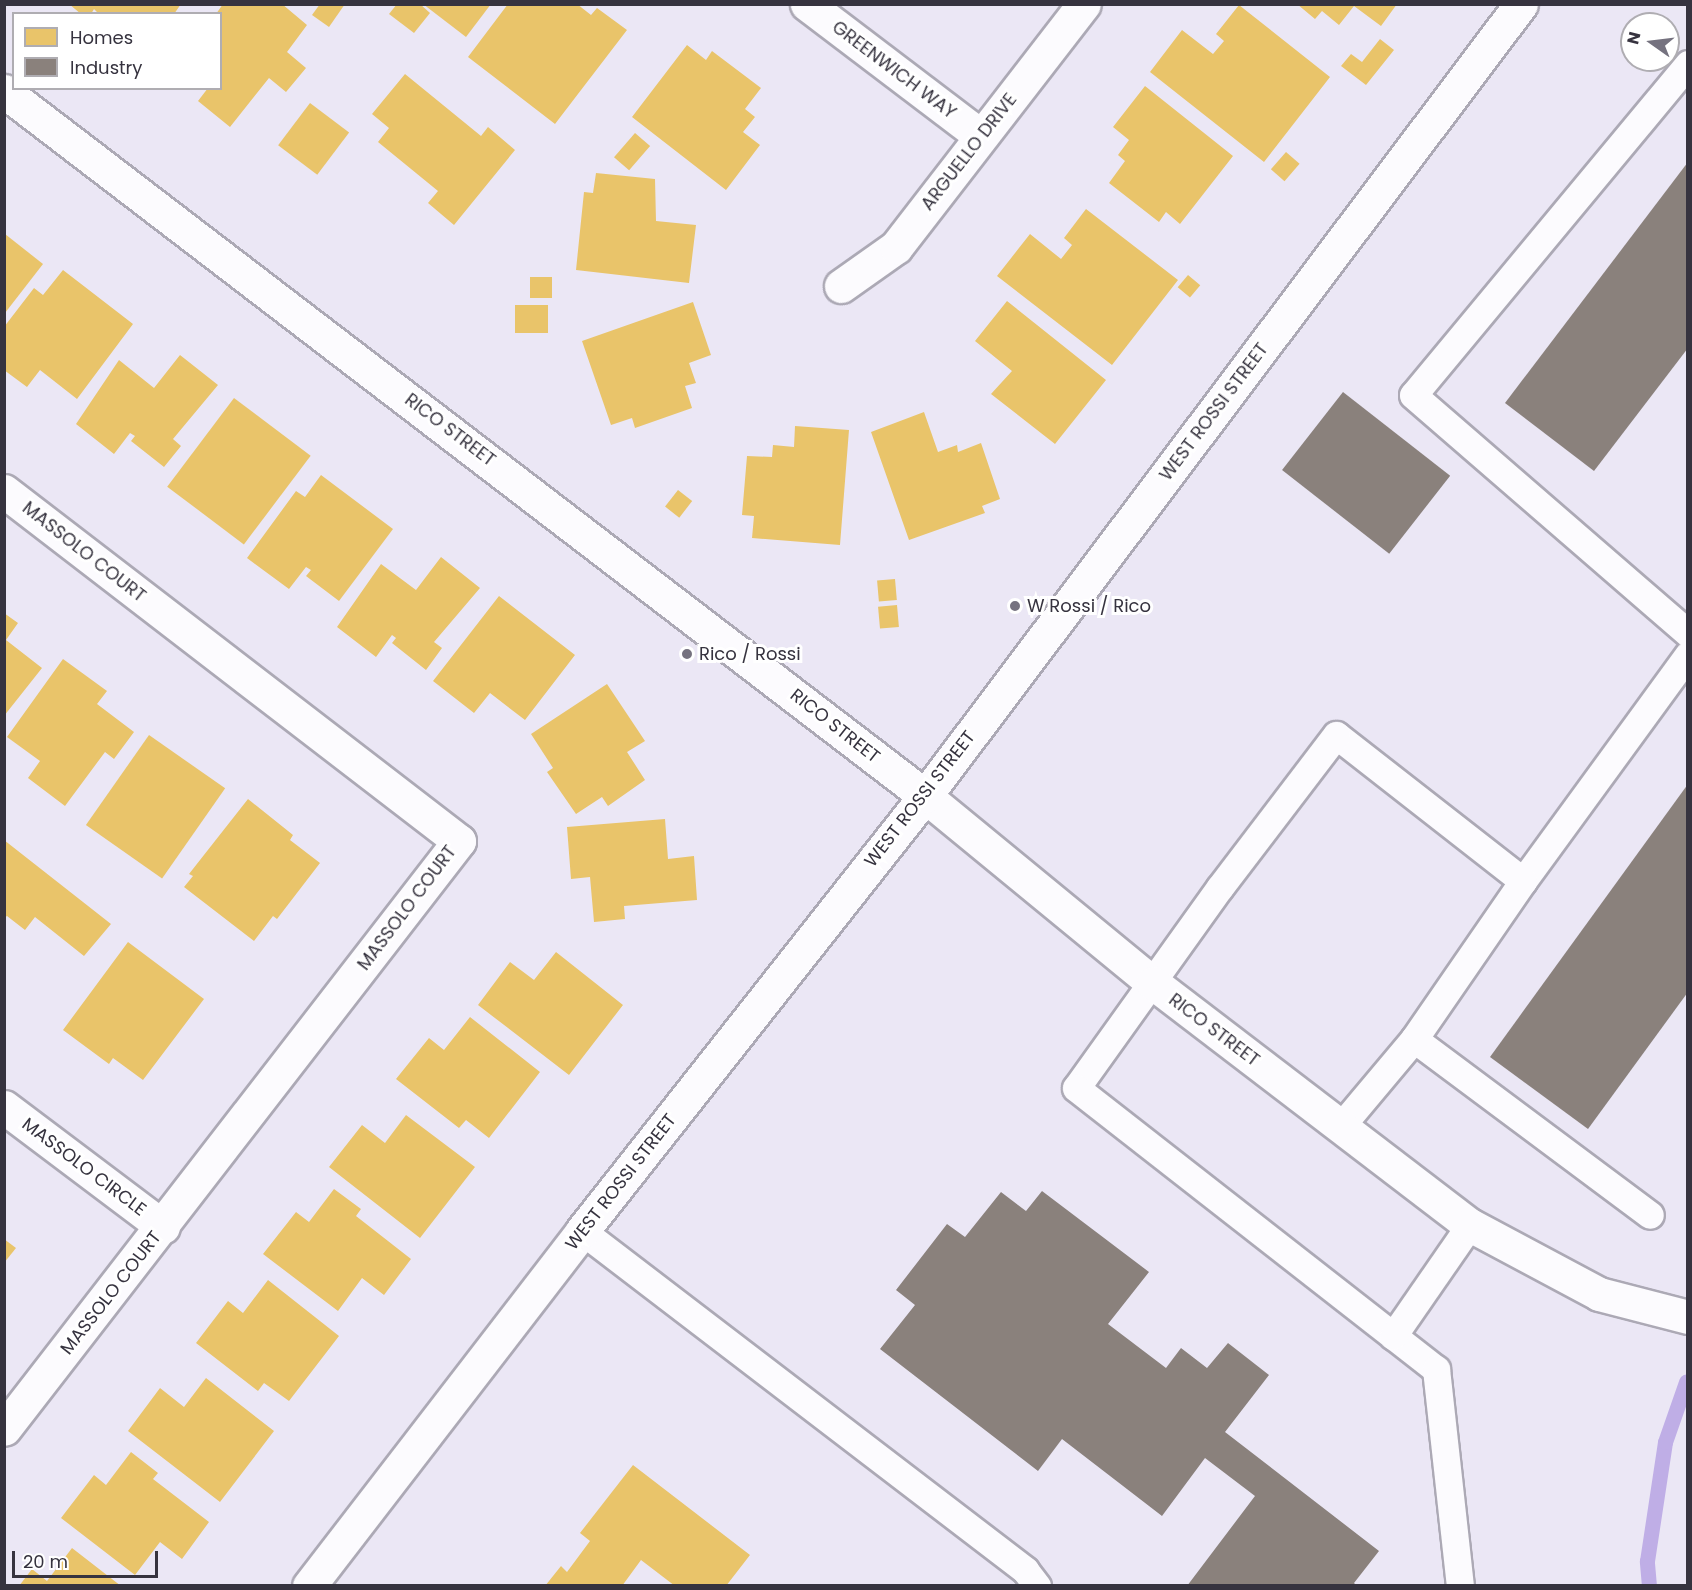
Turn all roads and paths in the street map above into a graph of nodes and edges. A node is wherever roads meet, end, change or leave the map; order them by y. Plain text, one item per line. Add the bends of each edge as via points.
1 (807, 4) edge
2 (1084, 4) edge
3 (1521, 4) edge
4 (1688, 64) edge
5 (4, 91) edge
6 (981, 136) junction
7 (841, 286) dead end
8 (4, 491) edge
9 (1688, 633) edge
10 (1688, 655) edge
11 (925, 796) junction
12 (1523, 881) junction
13 (1153, 983) junction
14 (1414, 1039) junction
15 (4, 1107) edge
16 (1341, 1126) junction
17 (1650, 1215) dead end
18 (1470, 1225) junction
19 (163, 1227) junction
20 (582, 1231) junction
21 (1688, 1317) edge
22 (1394, 1336) junction
23 (4, 1429) edge
24 (309, 1586) edge
25 (1037, 1586) edge
26 (1460, 1586) edge

1 - 6 street, GREENWICH WAY
2 - 6 street, ARGUELLO DRIVE
3 - 11 street, WEST ROSSI STREET
4 - 9 lane via 1413,395
5 - 11 street, RICO STREET
6 - 7 street, ARGUELLO DRIVE via 896,247
8 - 19 street, MASSOLO COURT via 459,841
10 - 12 lane
11 - 13 street, RICO STREET
11 - 20 street, WEST ROSSI STREET
12 - 13 lane via 1336,735
12 - 14 lane
13 - 16 street, RICO STREET
13 - 22 lane via 1076,1088
14 - 16 lane
14 - 17 lane
15 - 19 street, MASSOLO CIRCLE
16 - 18 street, RICO STREET
18 - 21 street, RICO STREET via 1599,1294
18 - 22 lane
19 - 23 street, MASSOLO COURT
20 - 24 street, WEST ROSSI STREET
20 - 25 lane via 1025,1570
22 - 26 lane via 1436,1369

